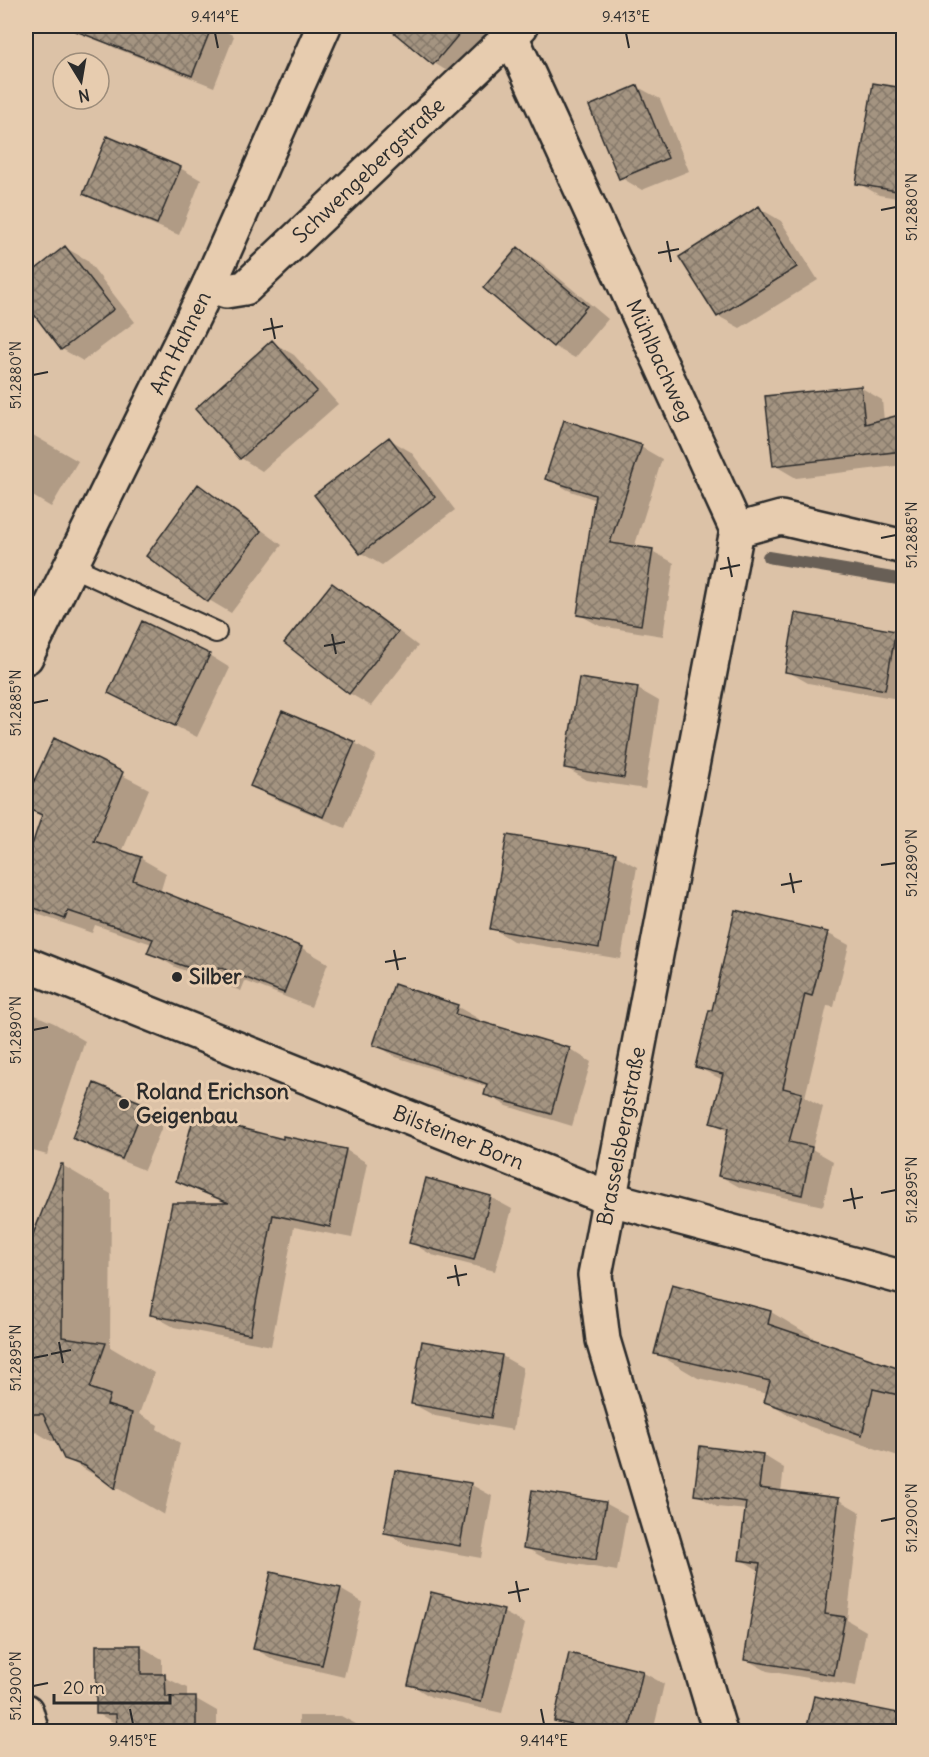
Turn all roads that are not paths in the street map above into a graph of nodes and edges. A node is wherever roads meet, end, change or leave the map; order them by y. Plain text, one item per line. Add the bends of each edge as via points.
1 (324, 26) edge
2 (516, 31) edge
3 (209, 285) junction
4 (737, 531) junction
5 (903, 547) edge
6 (71, 566) junction
7 (216, 632) dead end
8 (26, 657) edge
9 (26, 964) edge
10 (610, 1199) junction
11 (903, 1278) edge
12 (26, 1711) edge
13 (32, 1731) edge
14 (720, 1731) edge

1 - 3 street, Am Hahnen
2 - 3 street, Schwengebergstraße via 245,288 226,291
2 - 4 street, Mühlbachweg
3 - 6 street, Am Hahnen
4 - 5 street via 781,518
4 - 10 street, Brasselsbergstraße
6 - 7 lane
6 - 8 street, Am Hahnen
9 - 10 street, Bilsteiner Born
10 - 11 street, Bilsteiner Born
10 - 14 street, Brasselsbergstraße via 595,1275 603,1340
12 - 13 street

